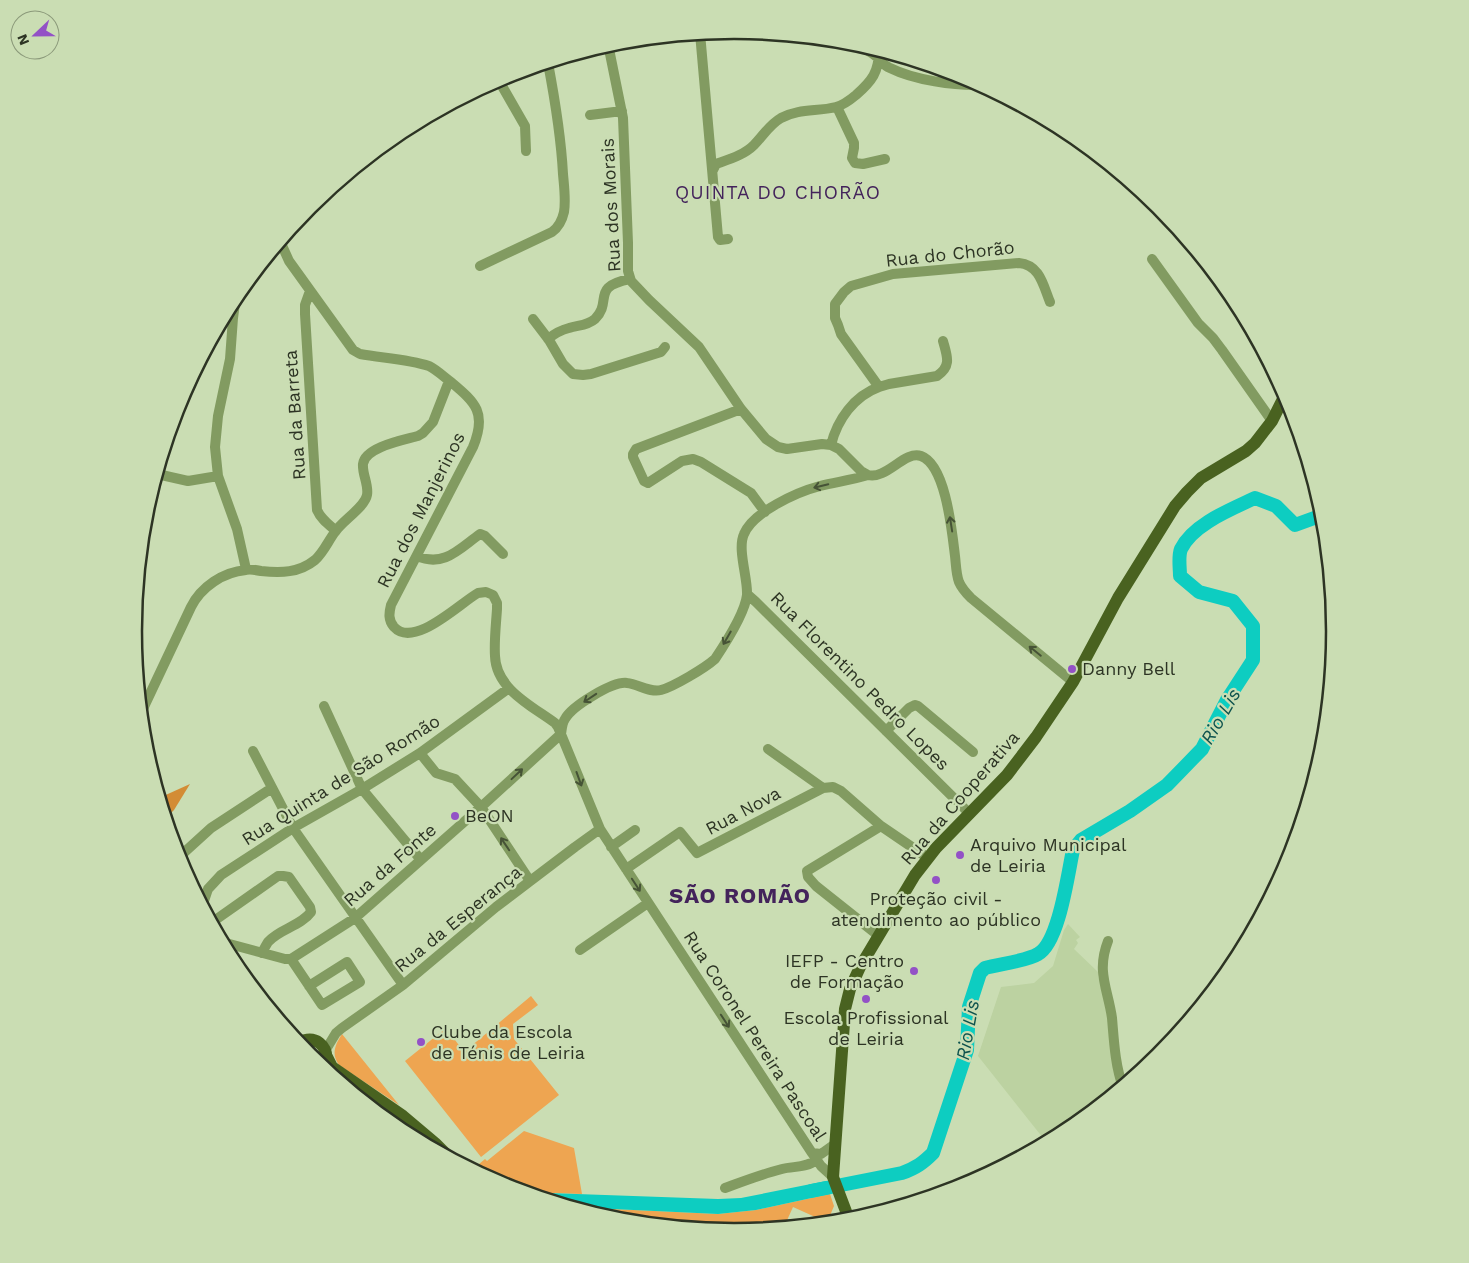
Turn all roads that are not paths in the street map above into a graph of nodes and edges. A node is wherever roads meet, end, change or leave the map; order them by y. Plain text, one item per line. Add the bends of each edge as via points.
1 (701, 40) edge
2 (610, 52) edge
3 (879, 57) edge
4 (880, 57) edge
5 (549, 68) edge
6 (960, 84) edge
7 (502, 87) edge
8 (837, 107) junction
9 (622, 111) junction
10 (590, 115) dead end
11 (526, 151) dead end
12 (885, 159) dead end
13 (713, 170) junction
14 (728, 239) dead end
15 (283, 248) edge
16 (1152, 259) dead end
17 (480, 266) dead end
18 (630, 278) junction
19 (310, 291) junction
20 (1050, 302) dead end
21 (533, 319) dead end
22 (229, 322) edge
23 (548, 339) junction
24 (943, 341) dead end
25 (665, 347) dead end
26 (449, 380) junction
27 (879, 387) junction
28 (1281, 403) edge
29 (741, 409) junction
30 (1272, 422) junction
31 (831, 445) junction
32 (163, 475) edge
33 (218, 476) junction
34 (868, 476) junction
35 (765, 512) junction
36 (335, 530) junction
37 (503, 554) dead end
38 (417, 556) junction
39 (246, 569) junction
40 (747, 594) junction
41 (1073, 682) junction
42 (509, 688) junction
43 (146, 702) edge
44 (324, 706) dead end
45 (886, 730) junction
46 (561, 734) junction
47 (768, 749) dead end
48 (253, 751) dead end
49 (973, 752) dead end
50 (420, 753) junction
51 (272, 788) junction
52 (823, 788) junction
53 (362, 789) junction
54 (481, 808) junction
55 (970, 814) junction
56 (881, 826) junction
57 (294, 828) junction
58 (600, 829) junction
59 (634, 830) dead end
60 (611, 847) junction
61 (185, 852) edge
62 (928, 858) junction
63 (422, 860) junction
64 (626, 869) junction
65 (530, 881) junction
66 (205, 898) edge
67 (648, 903) junction
68 (355, 918) junction
69 (216, 919) edge
70 (879, 936) junction
71 (1108, 942) dead end
72 (232, 945) edge
73 (580, 950) dead end
74 (262, 953) junction
75 (291, 959) junction
76 (402, 985) junction
77 (309, 986) junction
78 (336, 1033) junction
79 (305, 1040) edge
80 (317, 1041) junction
81 (325, 1059) edge
82 (341, 1075) edge
83 (1122, 1080) edge
84 (435, 1143) edge
85 (835, 1144) junction
86 (814, 1157) junction
87 (833, 1176) junction
88 (725, 1188) dead end
89 (847, 1214) edge

1 - 13 street
2 - 9 street, Rua dos Morais
3 - 8 street via 871,81
4 - 6 street via 890,69
5 - 17 street via 562,153 565,204 561,221 552,232
7 - 11 street via 525,126
8 - 12 street via 854,143 852,158 855,163
8 - 13 street via 804,110 782,118 770,126 750,149 716,164
9 - 10 street
9 - 18 street, Rua dos Morais
13 - 14 street via 718,237 720,240
15 - 19 street, Rua dos Manjerinos via 288,261
16 - 30 street
18 - 23 street via 608,288 602,309 593,320
18 - 29 street, Rua dos Morais via 699,347
19 - 26 street, Rua dos Manjerinos via 356,352 427,366
19 - 36 street, Rua da Barreta via 305,314 317,510
20 - 27 street, Rua do Chorão via 1035,269 1020,262 893,274 851,286 835,304 835,318 841,334
21 - 23 street
22 - 33 street via 230,359 215,433
23 - 25 street via 563,364 573,374 583,375 661,352
24 - 27 street via 948,361 944,371 937,376
26 - 36 street via 433,422 424,433 376,449 366,457 363,462 366,499
26 - 38 street, Rua dos Manjerinos via 476,407 479,430
27 - 31 street via 867,392 843,415
28 - 30 main road, Rua da Cooperativa
29 - 31 street, Rua dos Morais via 766,439 778,447
29 - 35 street via 636,449 633,457 648,484 682,461 701,462 751,493
30 - 41 main road, Rua da Cooperativa via 1251,447 1202,478 1175,506 1118,598
31 - 34 street
32 - 33 street via 188,481
33 - 39 street via 237,529
34 -> 35 street, Rua da Fonte via 809,489
41 -> 34 street, Rua da Fonte via 971,598 962,587 957,574 944,491 928,461 914,455 877,476
35 - 40 street, Rua da Fonte via 747,529 742,542
36 - 39 street via 320,556 297,570 279,573
37 - 38 street via 480,534 446,557 429,560
38 - 42 street, Rua dos Manjerinos via 391,605 389,616 392,625 399,631 418,631 429,627 478,593 493,595 497,603 496,663
39 - 43 street via 216,580 194,599
40 - 45 street, Rua Florentino Pedro Lopes
40 -> 46 street, Rua da Fonte via 737,621 715,659 708,665 661,690 627,683 611,686 571,711 564,720
41 - 55 main road, Rua da Cooperativa via 1007,775
42 - 46 street, Rua Coronel Pereira Pascoal via 555,723
42 - 50 street, Rua Quinta de São Romão
44 - 53 street
45 - 49 street via 915,705
45 - 55 street, Rua Florentino Pedro Lopes
54 -> 46 street, Rua da Fonte
46 -> 58 street, Rua Coronel Pereira Pascoal
47 - 52 street
48 - 51 street
50 - 53 street, Rua Quinta de São Romão
50 - 54 street via 436,773 454,778
51 - 57 street
51 - 61 street via 211,828
52 - 56 street via 833,787 841,791
52 - 64 street, Rua Nova via 697,853 680,832
53 - 57 street, Rua Quinta de São Romão
53 - 63 street
54 - 63 street, Rua da Fonte
65 -> 54 street
55 - 62 main road, Rua da Cooperativa
56 - 62 street
56 - 70 street via 807,872 816,886
57 - 66 street, Rua Quinta de São Romão via 221,875 208,889
57 - 68 street
58 - 60 street, Rua Coronel Pereira Pascoal
58 - 65 street, Rua da Esperança
59 - 60 street
60 - 64 street, Rua Coronel Pereira Pascoal
62 - 70 main road, Rua da Cooperativa
63 - 68 street, Rua da Fonte
64 -> 67 street, Rua Coronel Pereira Pascoal
65 - 76 street, Rua da Esperança
67 - 73 street
67 -> 86 street, Rua Coronel Pereira Pascoal
68 - 75 street, Rua da Fonte
68 - 76 street
69 - 74 street via 278,876 289,877 311,912 269,941
70 - 85 main road, Rua da Cooperativa via 860,967 848,996
71 - 83 street via 1102,970
72 - 74 street
74 - 75 street
75 - 77 street
76 - 78 street, Rua da Esperança
77 - 77 street via 322,1005 360,982 348,962
78 - 80 street, Rua da Esperança
78 - 81 street, Rua da Esperança
79 - 80 main road
80 - 81 main road
82 - 84 main road via 403,1116
85 - 86 street
85 - 87 main road, Rua da Cooperativa
86 - 87 street, Rua Coronel Pereira Pascoal
86 - 88 street via 807,1165 783,1169
87 - 89 main road

